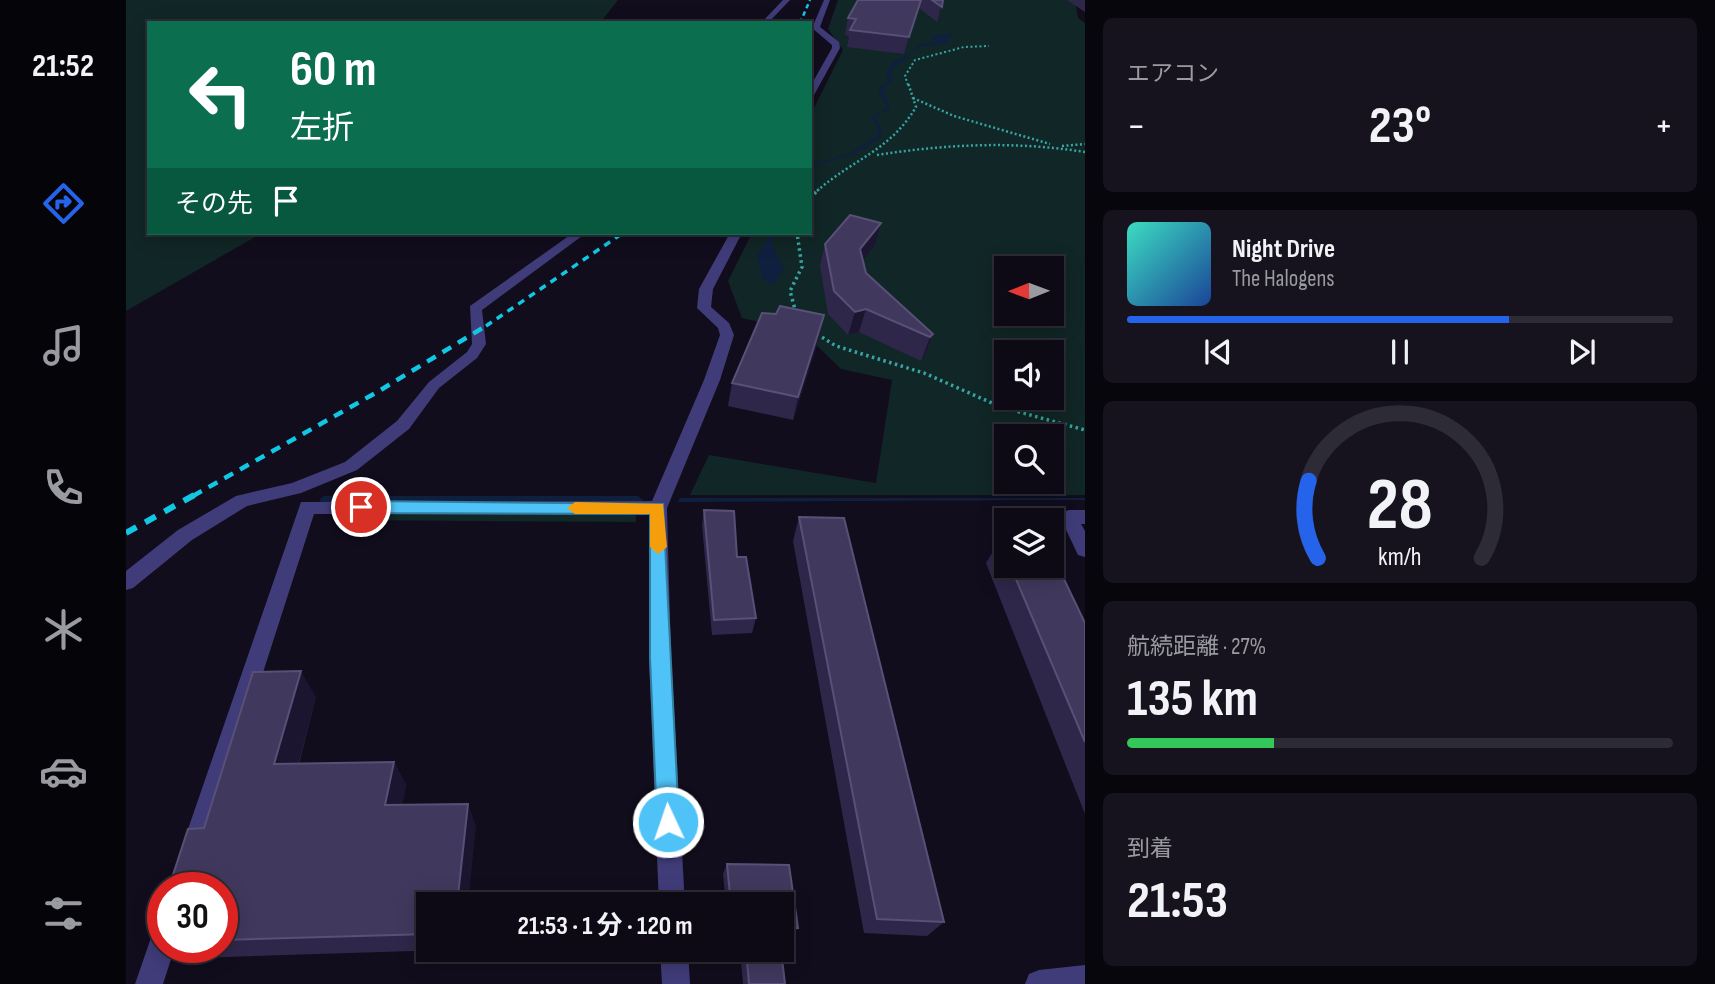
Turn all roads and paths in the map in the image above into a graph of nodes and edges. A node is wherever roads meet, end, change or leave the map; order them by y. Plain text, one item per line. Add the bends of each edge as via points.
1 (787, 0) edge
2 (827, 0) edge
3 (766, 21) edge
4 (989, 46) dead end
5 (812, 91) edge
6 (912, 97) junction
7 (1085, 145) edge
8 (1057, 147) junction
9 (1085, 152) edge
10 (874, 156) junction
11 (812, 196) edge
12 (577, 235) edge
13 (735, 235) edge
14 (797, 235) edge
15 (803, 321) edge
16 (810, 330) edge
17 (1085, 430) edge
18 (301, 498) junction
19 (658, 508) junction
20 (1085, 517) edge
21 (1085, 550) edge
22 (126, 582) edge
23 (186, 872) edge
24 (671, 892) edge
25 (675, 962) edge
26 (156, 963) edge
27 (1085, 979) edge
28 (149, 984) edge
29 (676, 984) edge
30 (1039, 984) edge

1 - 3 street
2 - 5 street via 816,28 836,48
4 - 6 path via 964,47 915,60 905,76
6 - 8 path via 954,116
6 - 10 path via 916,107 908,125
7 - 8 path
8 - 9 path
8 - 10 path via 965,145
10 - 11 path via 826,181
12 - 18 street via 475,309 479,344 434,385 403,425
13 - 19 street via 706,289 704,308 724,326 727,335
14 - 15 path via 802,267 790,291 795,313
16 - 17 path via 836,346 924,373 1001,407
18 - 19 street
18 - 22 street via 242,501 185,535
18 - 23 street
19 - 24 street
20 - 21 street via 1069,517
25 - 29 street
26 - 28 street
27 - 30 street

